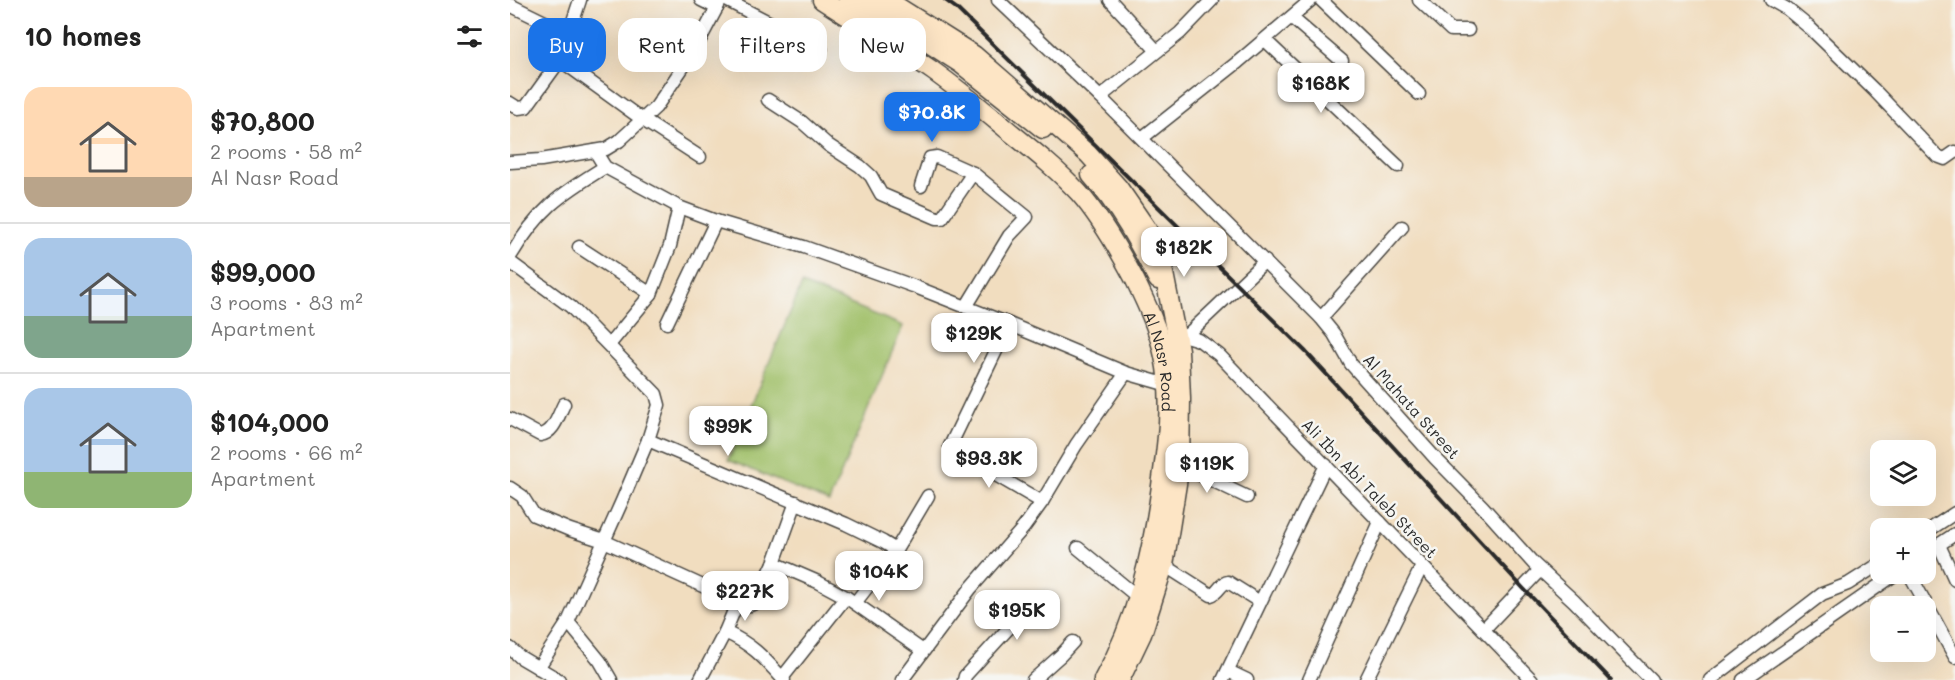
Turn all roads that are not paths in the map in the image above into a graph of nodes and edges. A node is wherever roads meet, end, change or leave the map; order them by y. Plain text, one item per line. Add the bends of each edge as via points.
1 (580, 0) edge
2 (701, 0) edge
3 (822, 0) edge
4 (848, 0) edge
5 (867, 0) edge
6 (887, 0) edge
7 (998, 0) edge
8 (1110, 0) edge
9 (1212, 0) edge
10 (1311, 0) edge
11 (1321, 0) edge
12 (1419, 0) edge
13 (1771, 0) edge
14 (721, 3) edge
15 (510, 5) edge
16 (536, 18) edge
17 (574, 18) edge
18 (753, 18) edge
19 (1292, 18) junction
20 (1468, 30) dead end
21 (1265, 40) junction
22 (1157, 51) junction
23 (1342, 61) dead end
24 (551, 72) edge
25 (577, 72) edge
26 (1419, 94) dead end
27 (1100, 97) junction
28 (768, 100) dead end
29 (510, 103) edge
30 (643, 120) junction
31 (1142, 138) junction
32 (595, 151) junction
33 (1955, 152) edge
34 (700, 157) dead end
35 (510, 162) edge
36 (1398, 166) dead end
37 (605, 167) junction
38 (973, 173) junction
39 (921, 186) dead end
40 (679, 207) junction
41 (716, 221) junction
42 (1402, 227) dead end
43 (525, 233) junction
44 (510, 243) edge
45 (579, 247) dead end
46 (1137, 253) junction
47 (510, 259) edge
48 (1265, 261) junction
49 (651, 294) junction
50 (1171, 306) junction
51 (966, 307) junction
52 (1321, 318) junction
53 (667, 323) dead end
54 (1009, 324) junction
55 (1181, 334) junction
56 (609, 345) junction
57 (1126, 373) junction
58 (1168, 385) junction
59 (564, 404) dead end
60 (510, 419) edge
61 (648, 440) junction
62 (1179, 465) junction
63 (1326, 465) junction
64 (510, 488) edge
65 (928, 496) dead end
66 (1247, 496) dead end
67 (796, 502) junction
68 (1042, 502) junction
69 (1955, 513) edge
70 (1380, 522) junction
71 (1936, 525) edge
72 (1955, 534) edge
73 (604, 541) junction
74 (1939, 545) junction
75 (1936, 547) edge
76 (1078, 548) dead end
77 (896, 550) junction
78 (774, 563) junction
79 (1164, 565) junction
80 (1422, 566) junction
81 (1540, 570) junction
82 (1870, 570) edge
83 (1955, 580) edge
84 (1882, 584) edge
85 (1915, 584) edge
86 (1139, 597) junction
87 (850, 600) junction
88 (738, 601) junction
89 (1260, 602) junction
90 (1026, 609) dead end
91 (568, 621) junction
92 (1484, 629) junction
93 (725, 632) junction
94 (1073, 642) dead end
95 (510, 648) edge
96 (923, 651) junction
97 (1955, 657) edge
98 (538, 668) junction
99 (1226, 675) edge
100 (783, 679) edge
101 (559, 680) edge
102 (611, 680) edge
103 (700, 680) edge
104 (902, 680) edge
105 (964, 680) edge
106 (1033, 680) edge
107 (1103, 680) edge
108 (1120, 680) edge
109 (1247, 680) edge
110 (1309, 680) edge
111 (1366, 680) edge
112 (1532, 680) edge
113 (1651, 680) edge
114 (1710, 680) edge
115 (1743, 680) edge

1 - 17 street
2 - 14 street
3 - 58 street, Al Nasr Road via 946,80 1046,160 1080,195 1124,259 1153,318
4 - 46 street via 954,74 1055,155 1085,186
5 - 46 street via 961,64 1063,146 1110,198
6 - 50 street, Al Nasr Road via 974,55 1096,162 1147,229 1162,262
7 - 27 street, Al Mahata Street
8 - 22 street
9 - 22 street
10 - 19 street
11 - 26 street
12 - 20 street via 1451,30
13 - 33 street via 1810,28 1932,152 1945,159
14 - 18 street
14 - 30 street via 678,77
15 - 16 street
19 - 21 street
19 - 23 street
21 - 31 street
21 - 36 street
22 - 27 street
24 - 29 street via 526,107
25 - 30 street
27 - 31 street, Al Mahata Street
28 - 38 street via 860,166 871,176 881,195 937,218 946,215
30 - 32 street via 619,141
30 - 34 street
31 - 48 street, Al Mahata Street
32 - 35 street
32 - 37 street
37 - 40 street
37 - 43 street via 566,191 543,210
38 - 39 street via 930,158
38 - 51 street via 1027,217 1009,236
40 - 41 street
40 - 49 street via 670,246
41 - 51 street via 804,247
41 - 53 street
42 - 52 street
43 - 44 street
43 - 47 street
45 - 49 street
46 - 50 street
46 - 58 street via 1162,319
47 - 56 street via 571,307
48 - 52 street, Al Mahata Street
48 - 55 street
49 - 56 street
50 - 55 street, Al Nasr Road
51 - 54 street
52 - 81 street, Al Mahata Street via 1351,364
54 - 57 street
54 - 68 street via 950,446
55 - 62 street, Al Nasr Road
55 - 63 street, Ali Ibn Abi Taleb Street via 1210,346
56 - 61 street via 657,394 659,405
57 - 58 street
57 - 68 street
58 - 86 street, Al Nasr Road via 1167,440 1156,523
59 - 60 street via 544,435
61 - 67 street
61 - 73 street
62 - 66 street
62 - 79 street, Al Nasr Road
63 - 70 street, Ali Ibn Abi Taleb Street
63 - 89 street
64 - 73 street via 522,496 534,515
65 - 77 street
67 - 77 street
67 - 78 street
68 - 96 street
69 - 71 street
70 - 80 street, Ali Ibn Abi Taleb Street
70 - 110 street
72 - 74 street
73 - 88 street
73 - 91 street
74 - 75 street
74 - 83 street
76 - 86 street
77 - 87 street
78 - 87 street
78 - 88 street via 753,604
79 - 89 street via 1208,594 1215,594 1228,582
79 - 108 street, Al Nasr Road via 1142,634
80 - 92 street, Ali Ibn Abi Taleb Street
80 - 111 street
81 - 92 street
81 - 113 street, Al Mahata Street
82 - 114 street via 1822,594
84 - 115 street
85 - 97 street
86 - 107 street, Al Nasr Road
87 - 96 street
87 - 100 street
88 - 93 street
89 - 99 street
90 - 105 street
91 - 98 street
91 - 102 street
92 - 112 street, Ali Ibn Abi Taleb Street
93 - 100 street via 744,640
93 - 103 street
94 - 106 street
95 - 98 street
96 - 104 street
98 - 101 street
99 - 109 street

